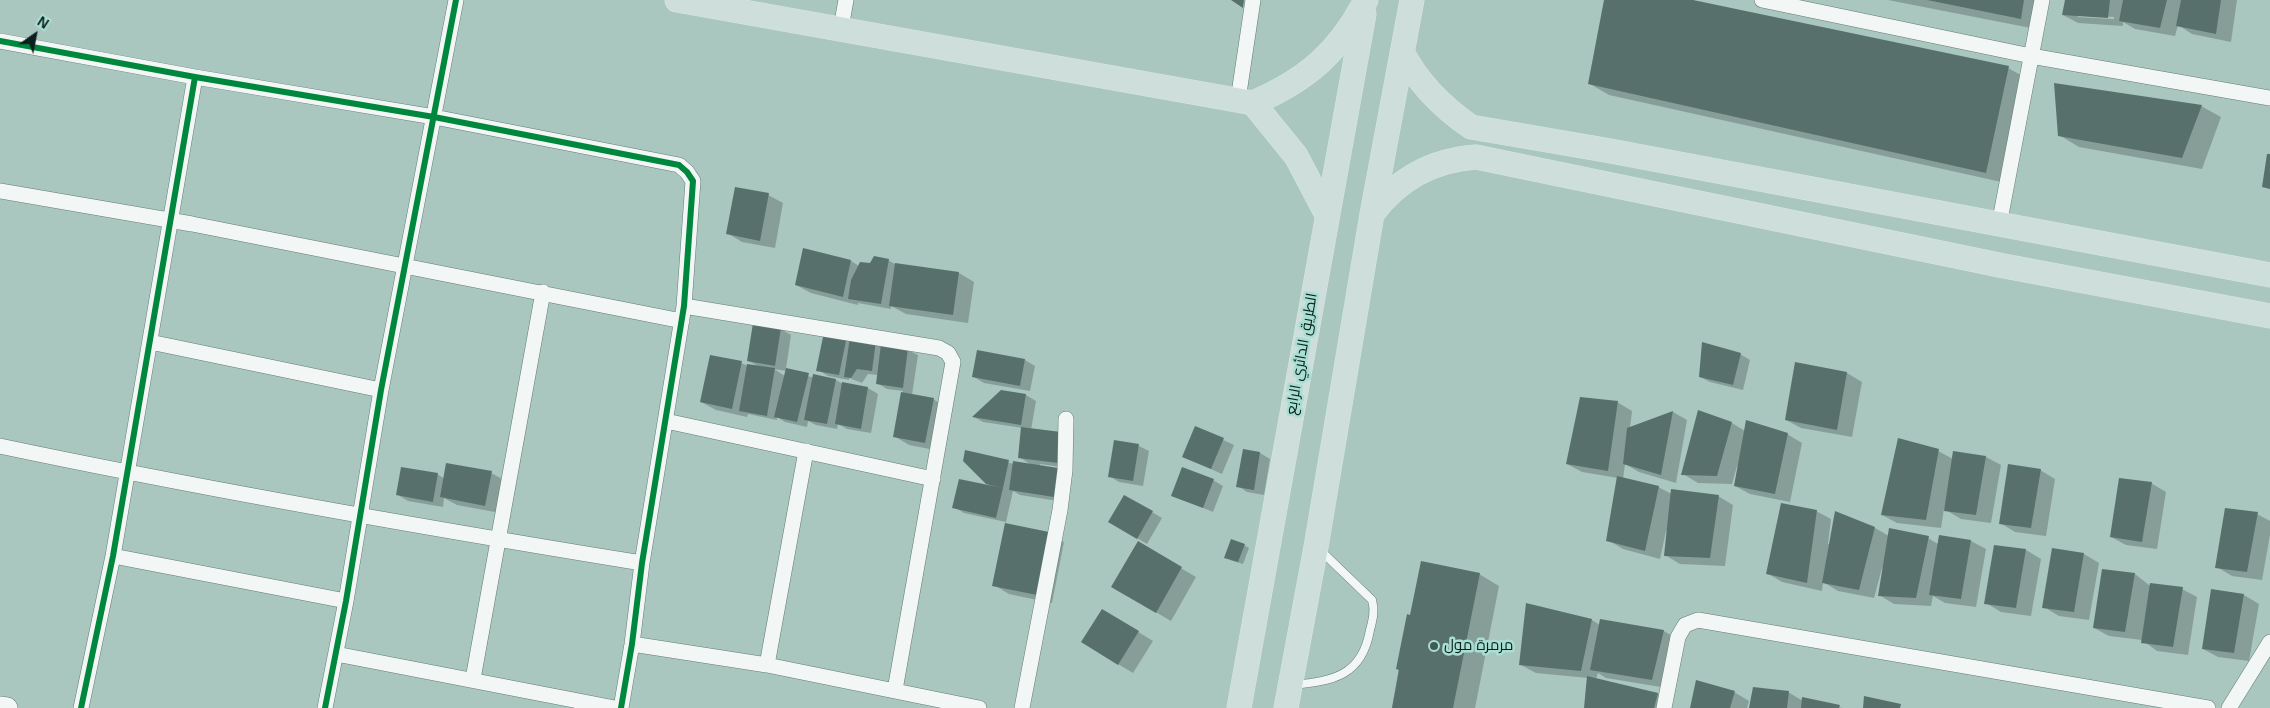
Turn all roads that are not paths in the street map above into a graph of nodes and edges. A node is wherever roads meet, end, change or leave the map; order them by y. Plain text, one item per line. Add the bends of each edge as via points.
1 (456, 0) edge
2 (677, 0) edge
3 (846, 0) edge
4 (1253, 0) edge
5 (1366, 0) edge
6 (1412, 0) edge
7 (1762, 0) edge
8 (2042, 0) edge
9 (841, 28) junction
10 (0, 41) edge
11 (1402, 52) junction
12 (2031, 56) junction
13 (195, 78) junction
14 (2270, 98) edge
15 (1245, 101) junction
16 (434, 117) junction
17 (0, 192) edge
18 (1372, 214) junction
19 (1327, 215) junction
20 (170, 220) junction
21 (1999, 225) junction
22 (406, 266) junction
23 (2270, 275) edge
24 (543, 292) junction
25 (683, 314) junction
26 (2270, 316) edge
27 (150, 342) junction
28 (381, 390) junction
29 (1066, 418) dead end
30 (666, 421) junction
31 (0, 446) edge
32 (806, 451) junction
33 (126, 472) junction
34 (933, 479) junction
35 (361, 516) junction
36 (498, 540) junction
37 (1316, 547) junction
38 (113, 556) junction
39 (642, 563) junction
40 (346, 601) junction
41 (2270, 642) edge
42 (632, 644) junction
43 (336, 654) junction
44 (767, 665) junction
45 (473, 679) junction
46 (894, 690) junction
47 (1288, 697) edge
48 (0, 707) edge
49 (7, 708) edge
50 (81, 708) edge
51 (325, 708) edge
52 (615, 708) edge
53 (620, 708) edge
54 (979, 708) edge
55 (1022, 708) edge
56 (1239, 708) edge
57 (1664, 708) edge
58 (2208, 708) edge
59 (2228, 708) edge

1 - 16 street
2 - 9 main road
3 - 9 street
4 - 15 street
5 - 15 main road via 1339,44 1321,63 1293,84
5 - 19 main road, الطريق الدائري الرابع
6 - 11 main road
7 - 12 street
8 - 12 street
9 - 15 main road
10 - 13 street
11 - 18 main road
11 - 21 main road via 1429,92 1471,127
12 - 14 street
12 - 21 street
13 - 16 street
13 - 20 street
15 - 19 main road via 1296,156
16 - 22 street
16 - 25 street via 679,165 693,181
17 - 20 street
18 - 26 main road via 1392,190 1416,172 1445,161 1476,157 2004,266
18 - 37 main road
19 - 56 main road, الطريق الدائري الرابع
20 - 22 street
20 - 27 street
21 - 23 main road
22 - 24 street
22 - 28 street
24 - 25 street
24 - 36 street
25 - 30 street
25 - 34 street via 940,348 948,353 953,362
27 - 28 street
27 - 33 street
28 - 35 street
29 - 55 street via 1060,510
30 - 32 street
30 - 39 street
31 - 33 street
32 - 34 street
32 - 44 street
33 - 35 street
33 - 38 street
34 - 46 street
35 - 36 street
35 - 40 street
36 - 39 street
36 - 45 street
37 - 47 main road
37 - 47 lane via 1372,600 1375,608 1368,646 1352,669
38 - 40 street
38 - 50 street
39 - 42 street
40 - 43 street
41 - 59 street
42 - 44 street
42 - 53 street
43 - 45 street
43 - 51 street
44 - 46 street
45 - 52 street
46 - 54 street
48 - 49 street
57 - 58 street via 1678,636 1685,625 1698,620

